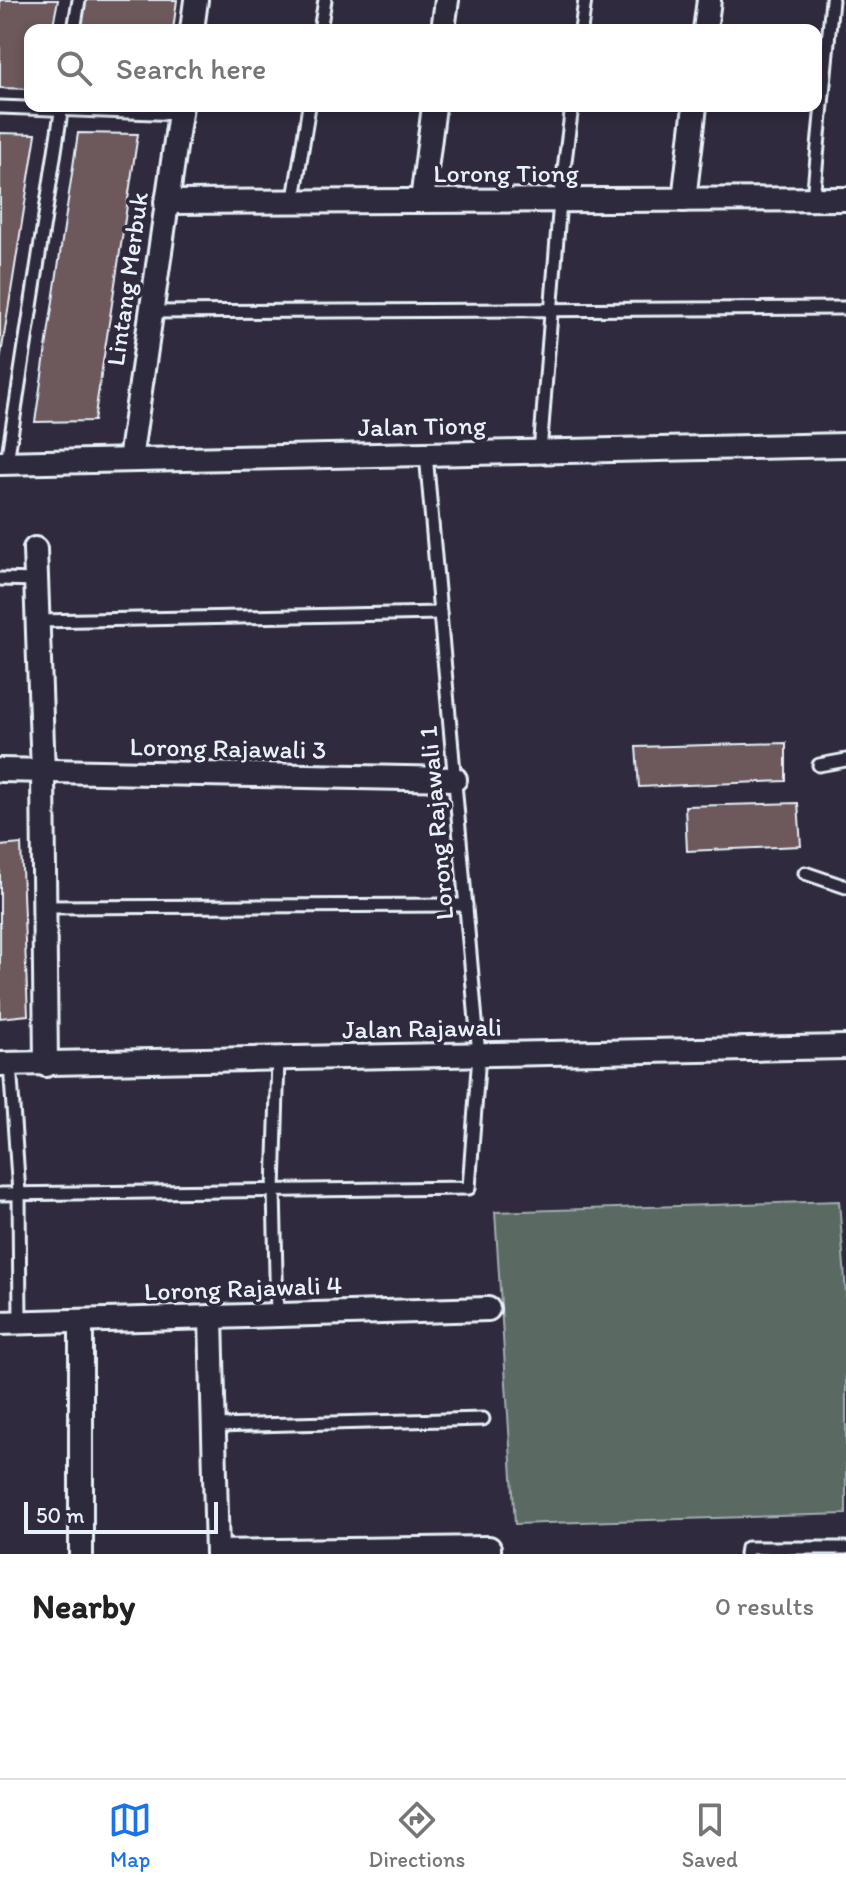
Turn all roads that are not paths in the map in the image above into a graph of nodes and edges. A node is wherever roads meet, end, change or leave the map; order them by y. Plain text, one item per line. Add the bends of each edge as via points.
1 (79, 0) edge
2 (196, 0) edge
3 (325, 0) edge
4 (447, 0) edge
5 (585, 0) edge
6 (709, 0) edge
7 (832, 0) edge
8 (75, 24) edge
9 (193, 24) edge
10 (321, 24) edge
11 (444, 24) edge
12 (582, 24) edge
13 (706, 24) edge
14 (822, 105) edge
15 (0, 107) edge
16 (24, 107) edge
17 (61, 112) edge
18 (180, 112) edge
19 (308, 112) edge
20 (433, 112) edge
21 (571, 112) edge
22 (694, 112) edge
23 (821, 112) edge
24 (294, 199) junction
25 (813, 199) junction
26 (846, 199) edge
27 (684, 200) junction
28 (422, 201) junction
29 (560, 201) junction
30 (166, 202) junction
31 (846, 308) edge
32 (551, 310) junction
33 (149, 312) junction
34 (846, 445) edge
35 (540, 452) junction
36 (426, 454) junction
37 (130, 460) junction
38 (4, 462) edge
39 (35, 549) dead end
40 (0, 579) edge
41 (36, 580) junction
42 (440, 613) junction
43 (38, 621) junction
44 (846, 760) edge
45 (819, 765) dead end
46 (0, 770) edge
47 (43, 773) junction
48 (455, 779) junction
49 (805, 873) dead end
50 (846, 887) edge
51 (466, 905) junction
52 (45, 907) junction
53 (846, 1047) edge
54 (479, 1055) junction
55 (278, 1059) junction
56 (5, 1064) edge
57 (46, 1065) junction
58 (274, 1190) junction
59 (19, 1193) junction
60 (0, 1194) edge
61 (488, 1309) dead end
62 (277, 1315) junction
63 (211, 1317) junction
64 (10, 1323) edge
65 (81, 1323) junction
66 (483, 1419) dead end
67 (214, 1426) junction
68 (846, 1548) edge
69 (217, 1553) edge
70 (81, 1554) edge
71 (489, 1554) edge
72 (746, 1554) edge

1 - 8 lane
2 - 9 street
3 - 10 lane
4 - 11 street
5 - 12 lane
6 - 13 street
7 - 14 lane
15 - 16 lane
17 - 38 lane
18 - 30 street, Lintang Merbuk
19 - 24 lane
20 - 28 street
21 - 29 lane
22 - 27 street
23 - 25 lane
24 - 28 street, Lorong Tiong
24 - 30 street, Lorong Tiong
25 - 26 street, Lorong Tiong
25 - 27 street, Lorong Tiong
27 - 29 street, Lorong Tiong
28 - 29 street, Lorong Tiong
29 - 32 lane
30 - 33 street, Lintang Merbuk
31 - 32 lane
32 - 33 lane
32 - 35 lane
33 - 37 street, Lintang Merbuk
34 - 35 street, Jalan Tiong
35 - 36 street, Jalan Tiong
36 - 37 street, Jalan Tiong
36 - 42 lane, Lorong Rajawali 1
37 - 38 street, Jalan Tiong
39 - 41 street
40 - 41 lane
41 - 43 street
42 - 43 lane
42 - 48 lane, Lorong Rajawali 1
43 - 47 street
44 - 45 lane
46 - 47 street, Lorong Rajawali 3
47 - 48 street, Lorong Rajawali 3
47 - 52 street
48 - 51 lane, Lorong Rajawali 1
49 - 50 lane
51 - 52 lane
51 - 54 lane, Lorong Rajawali 1
52 - 57 street
53 - 54 street, Jalan Rajawali
54 - 55 street, Jalan Rajawali
54 - 58 lane, Lorong Rajawali 1 via 469,1188
55 - 57 street, Jalan Rajawali
55 - 58 lane
56 - 57 street, Jalan Rajawali
56 - 59 lane
58 - 59 lane
58 - 62 lane
59 - 60 lane
59 - 64 lane
61 - 62 street, Lorong Rajawali 4
62 - 63 street, Lorong Rajawali 4
63 - 65 street, Lorong Rajawali 4
63 - 67 street
64 - 65 street, Lorong Rajawali 4
65 - 70 street
66 - 67 lane
67 - 69 street
68 - 72 lane via 747,1548
69 - 71 street via 489,1548

